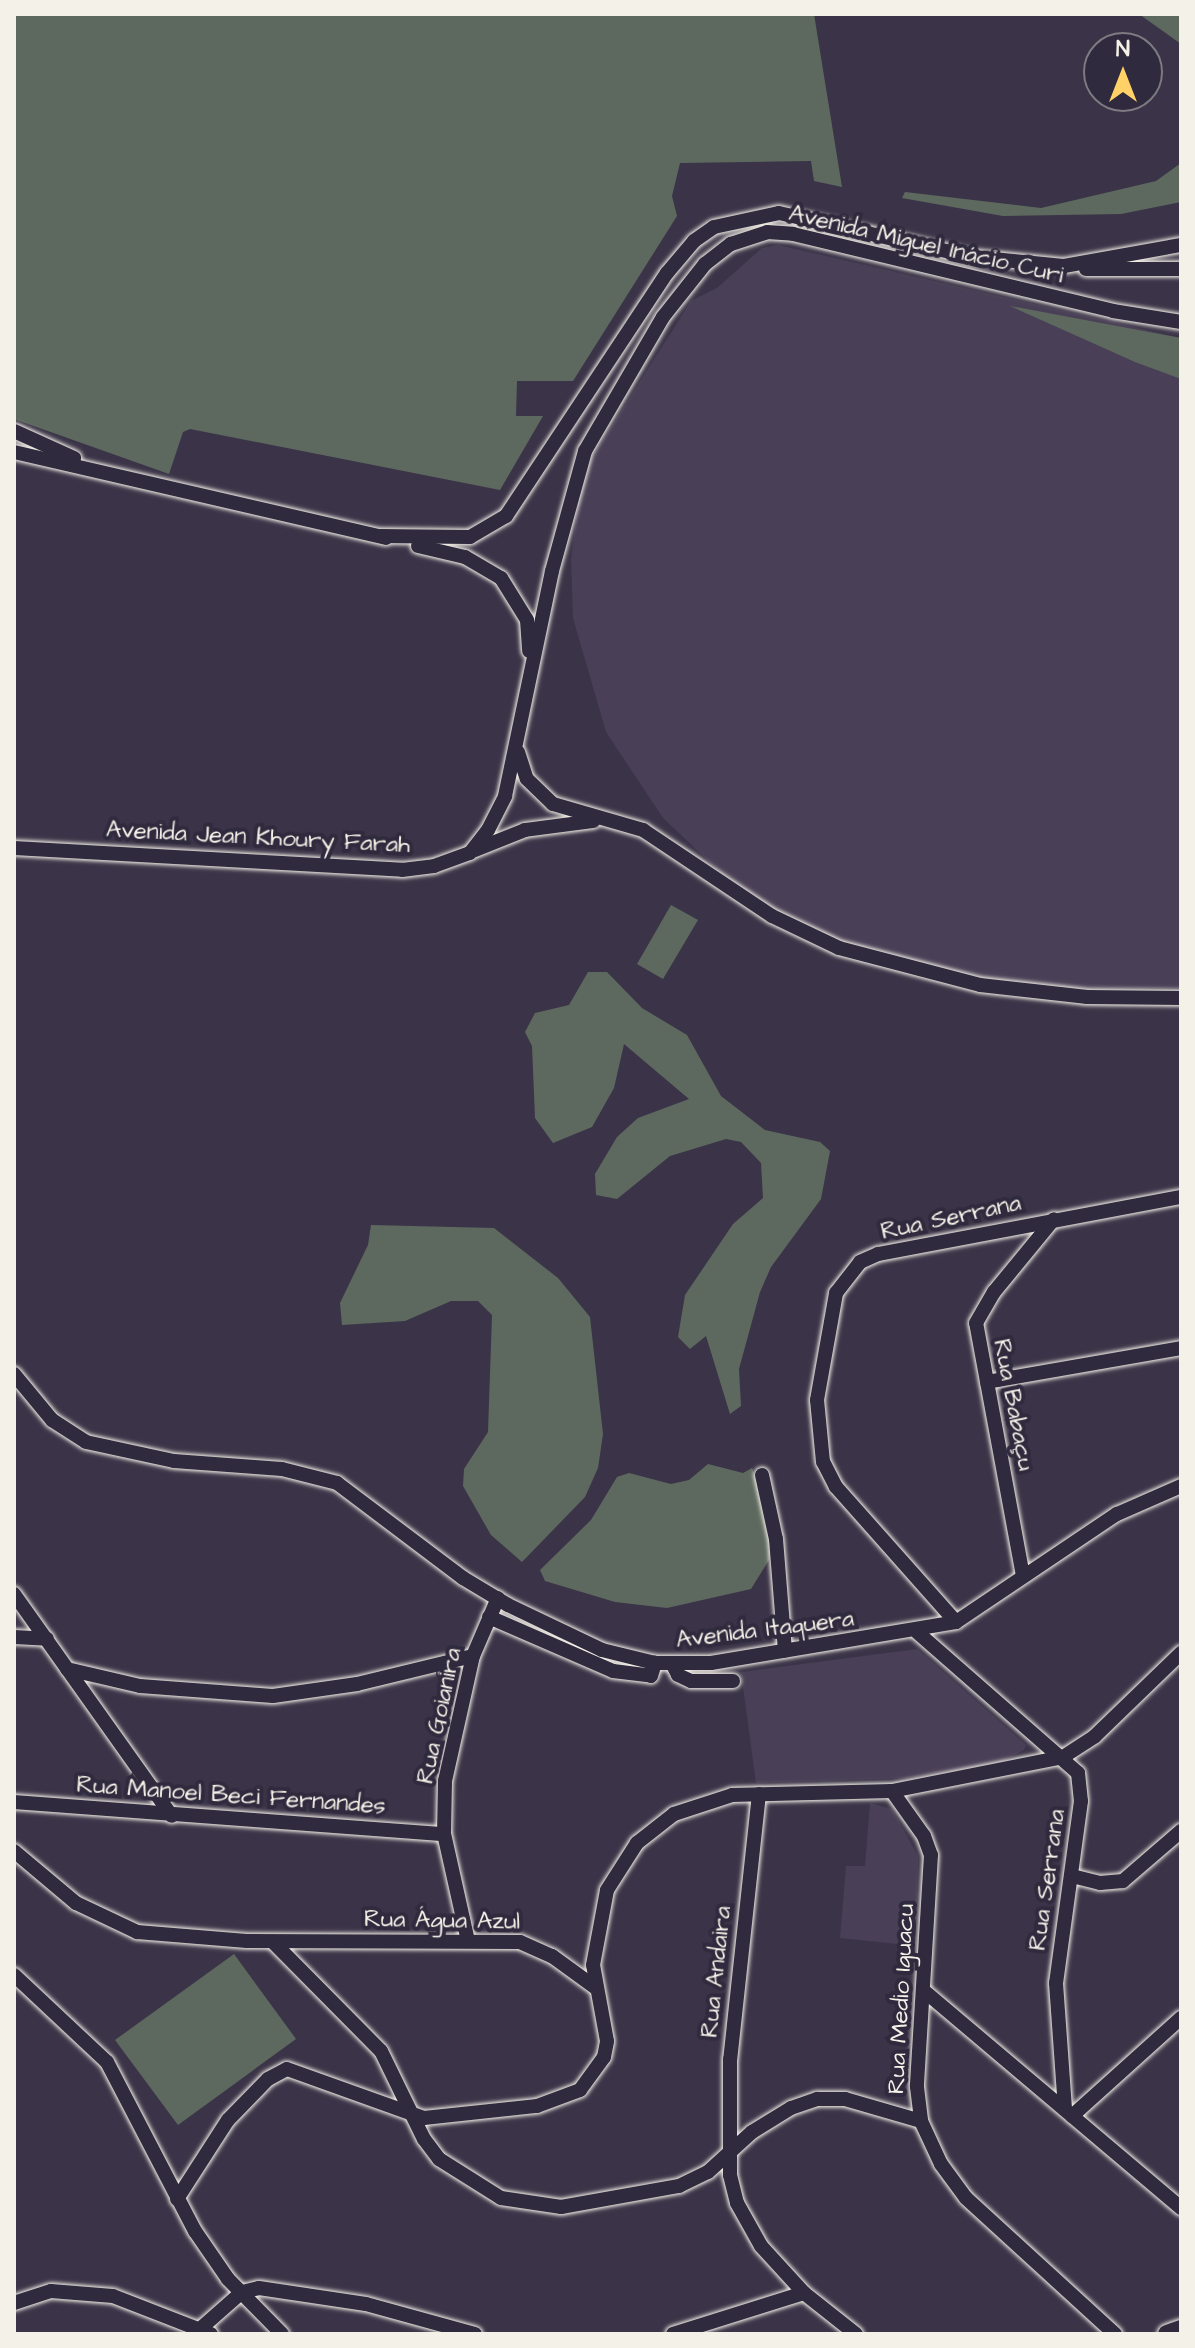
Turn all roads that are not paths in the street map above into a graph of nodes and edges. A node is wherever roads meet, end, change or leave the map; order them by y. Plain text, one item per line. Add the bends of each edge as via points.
1 (1181, 245) edge
2 (1064, 266) junction
3 (1181, 269) edge
4 (1181, 320) edge
5 (14, 431) edge
6 (14, 452) edge
7 (93, 467) junction
8 (380, 536) junction
9 (530, 671) junction
10 (516, 741) junction
11 (613, 821) junction
12 (14, 848) edge
13 (470, 853) junction
14 (1181, 998) edge
15 (1181, 1197) edge
16 (1054, 1219) junction
17 (1181, 1348) edge
18 (14, 1374) edge
19 (987, 1382) junction
20 (762, 1475) dead end
21 (1181, 1486) edge
22 (1023, 1576) junction
23 (14, 1594) edge
24 (498, 1598) junction
25 (489, 1617) junction
26 (956, 1622) junction
27 (917, 1632) junction
28 (14, 1637) edge
29 (47, 1639) junction
30 (785, 1651) junction
31 (1181, 1653) edge
32 (473, 1656) junction
33 (655, 1663) junction
34 (673, 1665) junction
35 (67, 1669) junction
36 (733, 1681) dead end
37 (1063, 1757) junction
38 (892, 1791) junction
39 (759, 1794) junction
40 (14, 1802) edge
41 (172, 1816) junction
42 (1181, 1831) edge
43 (444, 1834) junction
44 (14, 1851) edge
45 (1072, 1876) junction
46 (468, 1941) junction
47 (273, 1942) junction
48 (14, 1975) edge
49 (596, 1988) junction
50 (923, 1990) junction
51 (1181, 2018) edge
52 (411, 2112) junction
53 (1068, 2113) junction
54 (921, 2121) junction
55 (728, 2155) junction
56 (177, 2199) junction
57 (1181, 2208) edge
58 (242, 2292) junction
59 (804, 2293) junction
60 (14, 2303) edge
61 (1181, 2329) edge
62 (206, 2332) edge
63 (282, 2334) edge
64 (475, 2334) edge
65 (673, 2334) edge
66 (856, 2334) edge
67 (1115, 2334) edge
68 (1167, 2334) edge

1 - 2 street, Avenida Miguel Inácio Curi
2 - 3 street via 1126,272
2 - 8 street, Avenida Miguel Inácio Curi via 973,257 779,213 714,227 667,273 506,516 470,537
4 - 9 street, Avenida Miguel Inácio Curi via 1154,319 793,234 758,234 717,251 663,317 585,451
5 - 7 street
6 - 7 street
7 - 8 street
8 - 9 street via 465,557 501,578 527,620
9 - 10 street, Avenida Miguel Inácio Curi
10 - 11 street, Avenida Miguel Inácio Curi via 521,768 538,792 553,804
10 - 13 street via 505,796
11 - 13 street, Avenida Miguel Inácio Curi via 548,824
11 - 14 street, Avenida Miguel Inácio Curi via 655,837 772,916 839,948 980,985 1087,997
12 - 13 street, Avenida Jean Khoury Farah via 381,870 434,866
15 - 16 street, Rua Serrana
16 - 19 street, Rua Babaçu via 979,1313 977,1333
16 - 26 street, Rua Serrana via 860,1262 836,1293 828,1322 817,1400 823,1462 836,1487
17 - 19 street
18 - 24 street, Avenida Itaquera via 52,1420 86,1442 174,1461 282,1469 337,1483
19 - 22 street, Rua Babaçu
20 - 30 street via 776,1539
21 - 22 street, Avenida Itaquera via 1126,1509
22 - 26 street, Avenida Itaquera
23 - 29 street
24 - 25 street, Rua Goianira
24 - 33 street, Avenida Itaquera via 602,1650
25 - 32 street, Rua Goianira
25 - 33 street via 613,1671 651,1676
26 - 27 street, Avenida Itaquera
27 - 30 street, Avenida Itaquera
27 - 37 street, Rua Serrana
28 - 29 street
29 - 35 street
30 - 34 street, Avenida Itaquera
31 - 37 street via 1095,1736
32 - 35 street via 357,1684 273,1696 140,1686
32 - 43 street, Rua Goianira via 445,1781
33 - 34 street, Avenida Itaquera
34 - 36 street via 678,1675 691,1681
35 - 41 street
37 - 38 street
37 - 45 street, Rua Serrana via 1080,1784
38 - 39 street
38 - 50 street, Rua Medio Iguacu via 931,1855
39 - 49 street via 706,1800 674,1814 637,1843 618,1868 600,1914 593,1965
39 - 55 street, Rua Andaira via 730,2059
40 - 41 street, Rua Manoel Beci Fernandes
41 - 43 street, Rua Manoel Beci Fernandes
42 - 45 street via 1123,1881 1100,1883
43 - 46 street, Rua Goianira
44 - 47 street, Rua Água Azul via 76,1903 137,1932
45 - 53 street, Rua Serrana via 1056,1983
46 - 47 street, Rua Água Azul
46 - 49 street, Rua Água Azul via 537,1947
47 - 52 street via 361,2025 381,2051
48 - 56 street via 59,2011 107,2062
49 - 52 street via 607,2041 604,2057 580,2090 505,2112 424,2118
50 - 53 street
50 - 54 street, Rua Medio Iguacu via 917,2087
51 - 53 street
52 - 55 street via 439,2159 467,2181 501,2198 534,2206 641,2196 679,2186
52 - 56 street via 302,2070 280,2071 228,2120
53 - 57 street
54 - 55 street via 845,2099 817,2099 791,2108
54 - 67 street, Rua Medio Iguacu via 941,2164 966,2198
55 - 59 street, Rua Andaira via 747,2222 761,2246
56 - 58 street via 211,2255
58 - 62 street
58 - 63 street
58 - 64 street via 259,2288 329,2297
59 - 65 street
59 - 66 street, Rua Andaira
60 - 62 street via 51,2291 113,2296
61 - 68 main road

